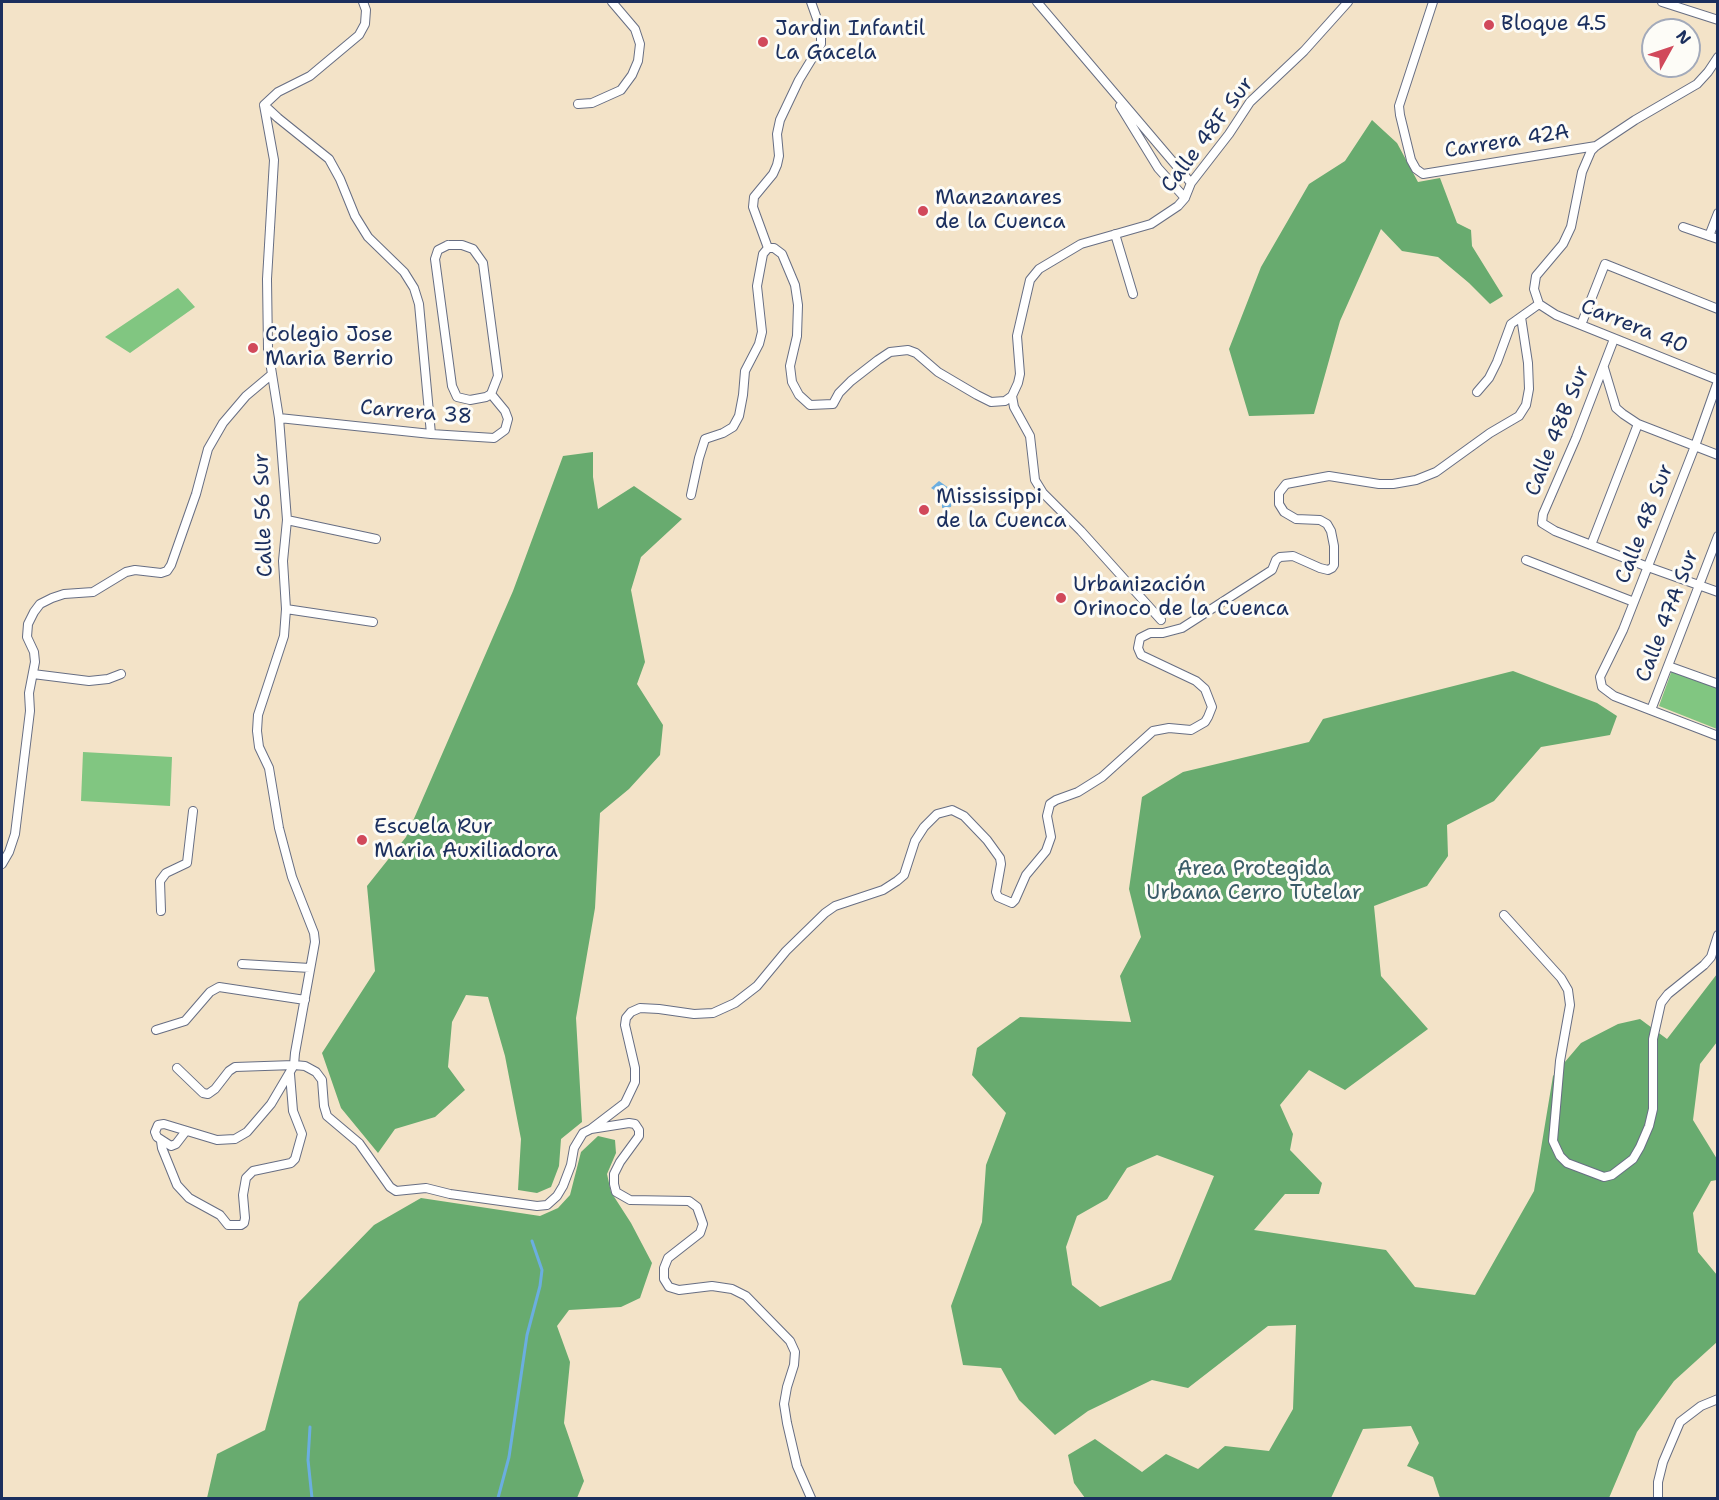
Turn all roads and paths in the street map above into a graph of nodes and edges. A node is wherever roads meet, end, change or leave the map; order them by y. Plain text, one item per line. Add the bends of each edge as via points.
1 (363, 2) edge
2 (612, 2) edge
3 (811, 2) edge
4 (1036, 2) edge
5 (1348, 2) edge
6 (1433, 2) edge
7 (1662, 2) edge
8 (1718, 20) edge
9 (1718, 57) edge
10 (1111, 89) junction
11 (578, 104) dead end
12 (264, 105) junction
13 (1596, 146) junction
14 (1191, 183) junction
15 (1185, 198) junction
16 (1718, 213) edge
17 (1683, 227) dead end
18 (1115, 234) junction
19 (1709, 236) junction
20 (1718, 239) edge
21 (768, 248) junction
22 (1133, 294) dead end
23 (1539, 303) junction
24 (1718, 309) edge
25 (1521, 317) junction
26 (1581, 325) junction
27 (1614, 339) junction
28 (1603, 366) junction
29 (271, 375) junction
30 (1718, 381) edge
31 (1477, 392) dead end
32 (491, 394) junction
33 (1012, 396) junction
34 (279, 418) junction
35 (1638, 424) junction
36 (431, 434) junction
37 (1695, 446) junction
38 (1718, 455) edge
39 (691, 495) dead end
40 (287, 520) junction
41 (1718, 536) edge
42 (376, 539) dead end
43 (1591, 545) junction
44 (1526, 560) dead end
45 (1648, 567) junction
46 (1699, 584) junction
47 (1718, 592) edge
48 (1634, 602) junction
49 (286, 609) junction
50 (1161, 620) dead end
51 (373, 622) dead end
52 (1668, 666) junction
53 (33, 674) junction
54 (121, 674) dead end
55 (1718, 684) edge
56 (1652, 710) junction
57 (1718, 736) edge
58 (193, 811) dead end
59 (2, 864) edge
60 (161, 910) dead end
61 (1504, 915) dead end
62 (1718, 935) edge
63 (242, 964) dead end
64 (310, 968) junction
65 (305, 1000) junction
66 (156, 1030) dead end
67 (294, 1065) junction
68 (177, 1068) dead end
69 (290, 1074) junction
70 (591, 1129) junction
71 (186, 1131) junction
72 (161, 1141) junction
73 (1718, 1399) edge
74 (811, 1498) edge
75 (1658, 1498) edge

1 - 12 street via 365,24 359,35 310,76 278,92
2 - 11 street via 635,29 640,44 638,61 621,90 592,103
3 - 21 street via 821,30 821,44 780,120 777,165 754,197 753,207
4 - 10 street
5 - 14 street, Calle 48F Sur via 1250,102
6 - 13 street, Carrera 42A via 1399,106 1416,169 1423,174
7 - 8 street
9 - 13 street via 1697,84
10 - 14 street
10 - 15 street via 1158,168
12 - 29 street, Calle 56 Sur via 274,160 267,279
12 - 36 street via 328,159 368,237 404,272 414,288 419,304
13 - 23 street via 1582,172 1567,236 1536,276 1534,289
14 - 15 street, Calle 48F Sur
15 - 18 street, Calle 48F Sur via 1151,224
16 - 19 street
17 - 19 street
18 - 22 street
18 - 33 street, Calle 48F Sur via 1082,244 1039,268 1030,280 1017,336 1020,374
19 - 20 street
21 - 33 street via 782,254 795,285 797,336 790,366 792,382 810,405 833,404 839,393 870,365 890,352 908,350 990,402
21 - 39 street via 763,254 758,286 762,333 745,372 739,416 733,427 705,439
23 - 25 street
23 - 26 street, Carrera 40
24 - 26 street via 1605,264
25 - 31 street via 1511,324 1497,362
25 - 70 street via 1529,389 1527,405 1519,416 1436,472 1416,480 1379,484 1329,476 1286,484 1279,493 1284,512 1296,519 1320,520 1331,531 1332,568 1280,556 1272,570 1182,628 1140,638 1141,655 1205,689 1212,707 1208,717 1191,729 1153,731 1102,777 1050,804 1047,816 1051,837 1046,851 1026,874 1012,903 1002,900 996,892 1000,858 964,816 952,810 938,814 915,841 904,874 883,890 825,913 735,1004 713,1013 640,1008 631,1012 625,1025 635,1082 625,1103
26 - 27 street, Carrera 40
27 - 28 street, Calle 48B Sur
27 - 30 street, Carrera 40
28 - 35 street via 1616,408
28 - 43 street, Calle 48B Sur via 1542,518 1542,523 1555,531
29 - 34 street, Calle 56 Sur
29 - 53 street via 223,423 208,449 167,571 126,572 93,592 64,594 40,604 28,624 27,637 34,652
30 - 37 street, Calle 48 Sur
32 - 32 street via 498,376 483,263 468,247 444,246 435,259 453,390 460,398 470,400
32 - 36 street, Carrera 38 via 507,414 508,423 494,438
33 - 50 street via 1030,436 1035,480 1043,493
34 - 36 street, Carrera 38
34 - 40 street, Calle 56 Sur
35 - 37 street
35 - 43 street
37 - 38 street
37 - 45 street, Calle 48 Sur
40 - 42 street
40 - 49 street, Calle 56 Sur via 283,561
41 - 46 street, Calle 47A Sur
43 - 45 street
44 - 48 street
45 - 46 street
45 - 48 street, Calle 48 Sur
46 - 47 street
46 - 52 street, Calle 47A Sur
48 - 56 street, Calle 48 Sur via 1600,677 1608,693
49 - 51 street
49 - 64 street, Calle 56 Sur via 284,636 258,715 257,738 269,768 292,877 314,933
52 - 55 street
52 - 56 street, Calle 47A Sur
53 - 54 street via 89,681
53 - 59 street via 15,834
56 - 57 street
58 - 60 street via 187,863 166,873 160,881
61 - 62 street via 1568,990 1570,1005 1560,1061 1553,1142 1567,1163 1604,1177 1633,1159 1649,1126 1653,1108 1653,1039 1661,1003 1711,957
63 - 64 street
64 - 65 street, Calle 56 Sur
65 - 66 street via 219,987 185,1021
65 - 67 street, Calle 56 Sur
67 - 68 street via 235,1067 208,1094
67 - 69 street, Calle 56 Sur
67 - 70 street via 316,1072 322,1080 327,1116 359,1143 396,1191 426,1188 547,1205 563,1186 578,1139
69 - 71 street, Calle 56 Sur via 271,1104 247,1132 235,1139 217,1140
69 - 72 street via 293,1111 302,1134 295,1159 253,1171 246,1178 245,1218 241,1226 228,1225 220,1215 189,1198 177,1185
70 - 74 street via 629,1123 639,1130 614,1174 616,1192 630,1200 689,1201 701,1215 700,1233 668,1258 664,1279 669,1287 732,1289 746,1296 790,1341 795,1352 786,1395 787,1423 797,1466
71 - 72 street via 176,1144
71 - 72 street via 158,1125 155,1132
73 - 75 street via 1691,1413 1676,1428 1660,1472

